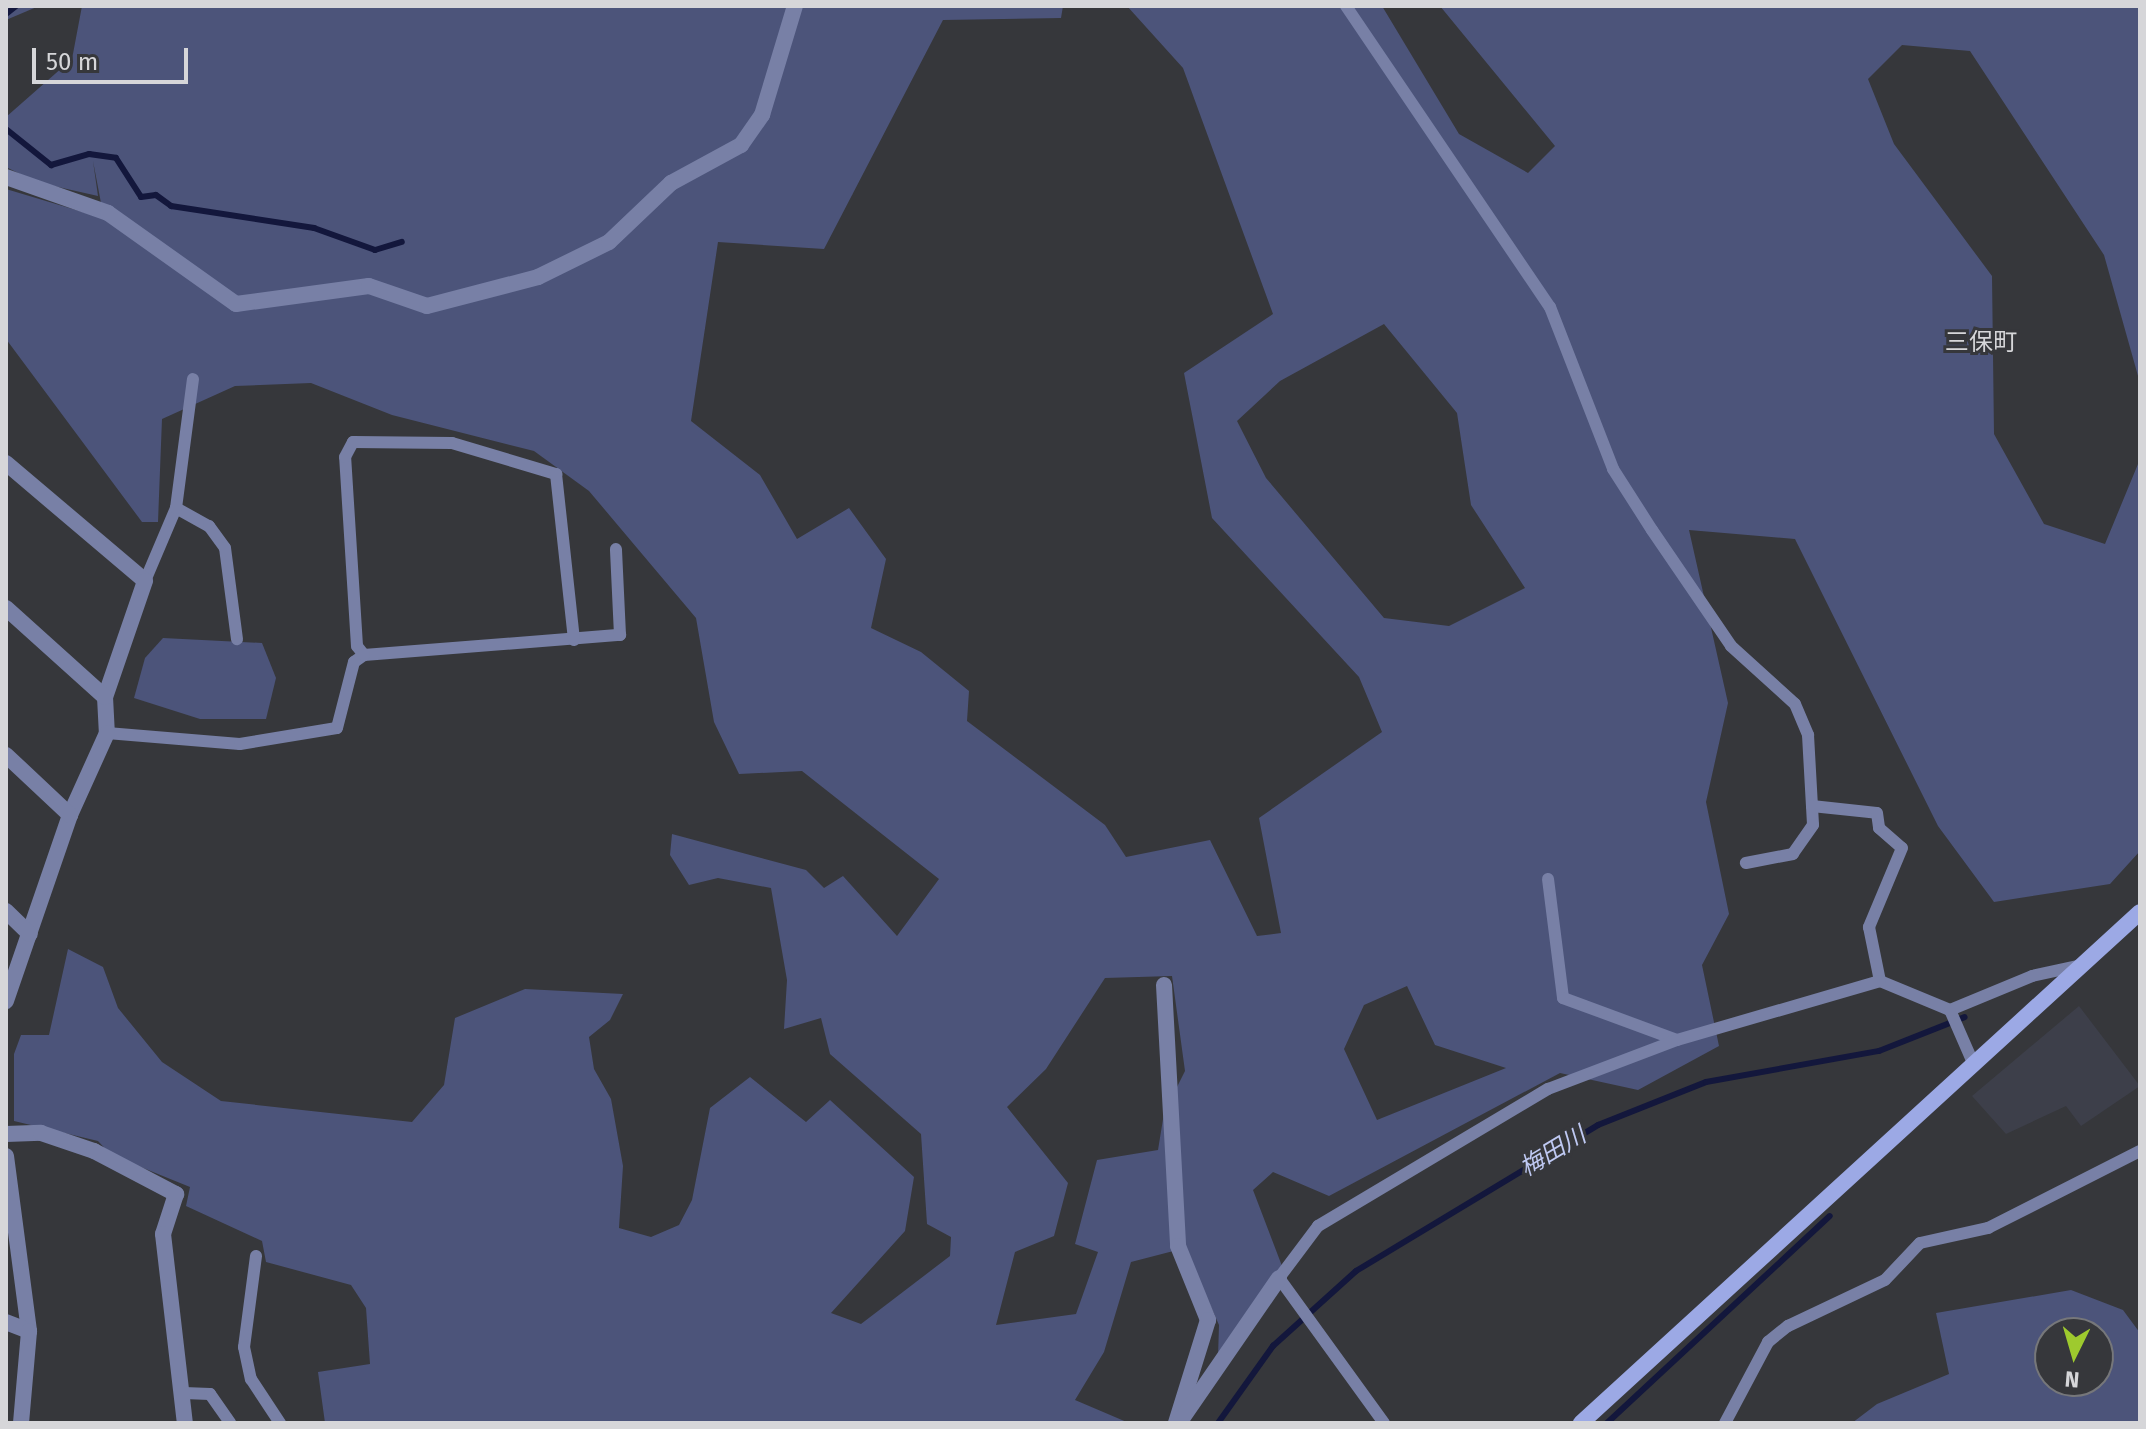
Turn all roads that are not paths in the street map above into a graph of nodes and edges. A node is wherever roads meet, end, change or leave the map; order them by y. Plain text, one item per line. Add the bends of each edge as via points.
1 (795, 6) edge
2 (1346, 6) edge
3 (6, 177) edge
4 (193, 379) dead end
5 (6, 463) edge
6 (176, 508) junction
7 (616, 549) dead end
8 (145, 581) junction
9 (6, 608) edge
10 (237, 639) dead end
11 (574, 640) junction
12 (364, 655) junction
13 (105, 697) junction
14 (107, 733) junction
15 (6, 755) edge
16 (1812, 806) junction
17 (70, 815) junction
18 (1746, 863) dead end
19 (1548, 879) dead end
20 (6, 911) edge
21 (2140, 912) edge
22 (30, 934) junction
23 (2088, 963) junction
24 (1880, 981) junction
25 (1164, 985) dead end
26 (6, 1001) edge
27 (1950, 1011) junction
28 (1677, 1040) junction
29 (1974, 1065) junction
30 (6, 1134) edge
31 (2140, 1151) edge
32 (6, 1156) edge
33 (9, 1205) edge
34 (256, 1256) dead end
35 (1279, 1278) junction
36 (6, 1322) edge
37 (29, 1331) junction
38 (184, 1393) junction
39 (21, 1423) edge
40 (185, 1423) edge
41 (230, 1423) edge
42 (280, 1423) edge
43 (1178, 1423) edge
44 (1384, 1423) edge
45 (1581, 1423) edge
46 (1725, 1423) edge

1 - 3 street via 762,115 741,145 671,183 609,242 538,277 427,306 369,286 236,304 108,213
2 - 16 lane via 1550,307 1613,469 1644,518 1731,646 1795,704 1808,735
4 - 6 lane
5 - 8 street
6 - 8 lane
6 - 10 lane via 209,526 225,548
7 - 11 lane via 620,635
8 - 13 street
9 - 13 street
11 - 12 lane
11 - 12 lane via 556,474 452,443 353,442 345,457
12 - 14 lane via 354,662 337,728 240,744
13 - 14 street
14 - 17 street
15 - 17 street
16 - 18 lane via 1803,847
16 - 24 lane via 1877,813 1879,828 1902,848 1869,927
17 - 22 street
19 - 28 lane via 1563,998
20 - 22 street
21 - 23 street
22 - 26 street
23 - 27 lane via 2032,976
23 - 29 street
24 - 27 lane
24 - 28 lane
25 - 43 street via 1178,1246 1208,1320
27 - 29 lane
28 - 35 lane via 1548,1089 1362,1197 1318,1226
29 - 45 street
30 - 38 street via 41,1133 94,1151 176,1194 163,1234
31 - 46 lane via 1988,1228 1920,1243 1885,1280 1788,1326 1768,1342
32 - 33 street
33 - 37 street
34 - 42 lane via 244,1347 251,1379
35 - 43 street
35 - 44 lane
36 - 37 street
37 - 39 street
38 - 40 street
38 - 41 lane via 210,1394

